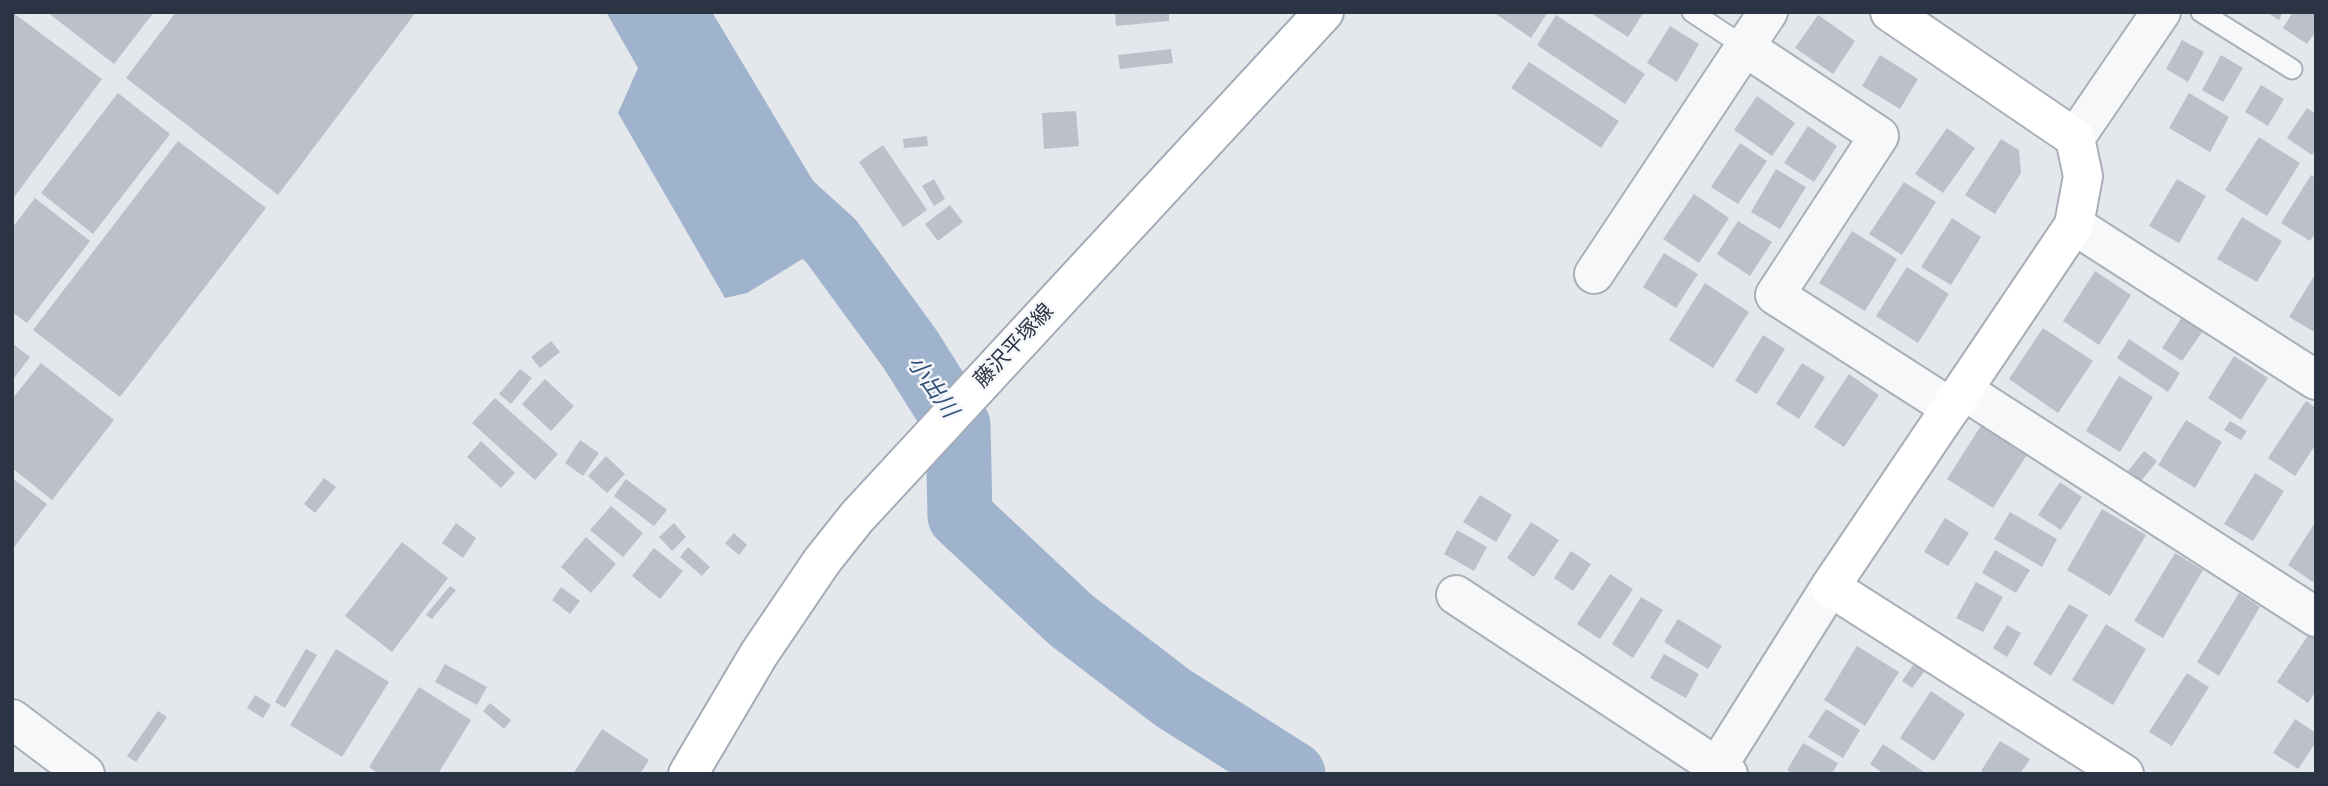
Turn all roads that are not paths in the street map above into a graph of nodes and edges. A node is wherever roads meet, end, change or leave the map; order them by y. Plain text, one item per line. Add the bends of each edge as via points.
1 (1324, 12) edge
2 (1692, 12) edge
3 (1768, 12) edge
4 (1890, 12) edge
5 (2161, 12) edge
6 (2201, 12) edge
7 (1745, 47) junction
8 (2292, 69) dead end
9 (2074, 138) junction
10 (2074, 225) junction
11 (1594, 274) dead end
12 (2316, 380) edge
13 (1957, 399) junction
14 (1830, 587) junction
15 (1456, 596) dead end
16 (2316, 617) edge
17 (12, 719) edge
18 (1722, 770) edge
19 (85, 774) edge
20 (688, 774) edge
21 (2123, 774) edge

1 - 20 street, 藤沢平塚線 via 857,517 759,654
2 - 7 lane
3 - 7 street
4 - 9 street
5 - 9 street
6 - 8 lane
7 - 11 street
7 - 13 street via 1879,136 1776,295
9 - 10 street via 2083,176
10 - 12 street
10 - 13 street
13 - 14 street
13 - 16 street
14 - 18 street
14 - 21 street
15 - 18 street
17 - 19 street

